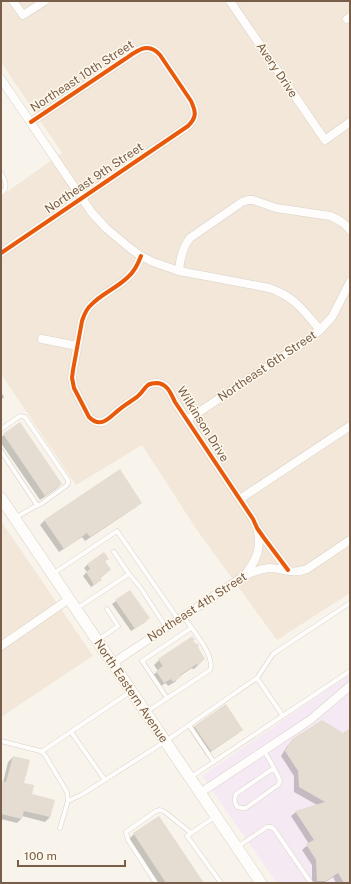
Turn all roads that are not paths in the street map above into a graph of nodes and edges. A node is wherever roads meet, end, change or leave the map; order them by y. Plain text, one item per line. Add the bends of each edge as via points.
1 (13, 1) edge
2 (45, 1) edge
3 (230, 1) edge
4 (145, 48) joint
5 (1, 79) edge
6 (31, 122) junction
7 (350, 122) edge
8 (1, 173) edge
9 (1, 193) edge
10 (82, 198) junction
11 (350, 230) edge
12 (1, 253) edge
13 (141, 256) junction
14 (179, 271) junction
15 (350, 282) edge
16 (320, 330) junction
17 (42, 339) dead end
18 (77, 346) junction
19 (187, 420) junction
20 (350, 426) edge
21 (1, 429) edge
22 (1, 451) edge
23 (1, 498) edge
24 (240, 499) junction
25 (37, 505) junction
26 (15, 518) junction
27 (257, 528) junction
28 (350, 540) edge
29 (114, 552) dead end
30 (288, 570) junction
31 (52, 574) junction
32 (129, 574) junction
33 (244, 576) junction
34 (69, 599) junction
35 (350, 603) edge
36 (76, 609) junction
37 (107, 609) dead end
38 (180, 617) junction
39 (166, 627) junction
40 (191, 628) junction
41 (98, 641) junction
42 (1, 646) edge
43 (113, 663) junction
44 (350, 671) edge
45 (257, 678) junction
46 (350, 686) edge
47 (132, 690) junction
48 (168, 698) junction
49 (146, 712) junction
50 (283, 716) junction
51 (189, 725) junction
52 (71, 732) junction
53 (1, 741) edge
54 (166, 741) junction
55 (264, 751) junction
56 (41, 752) junction
57 (214, 762) junction
58 (274, 768) junction
59 (190, 778) junction
60 (105, 780) junction
61 (200, 793) junction
62 (68, 801) junction
63 (216, 816) junction
64 (60, 828) dead end
65 (191, 833) junction
66 (237, 847) junction
67 (258, 882) edge
68 (156, 883) edge
69 (221, 883) edge
70 (311, 883) edge

1 - 2 street via 23,15
3 - 7 street, Avery Drive via 325,140
4 - 6 street, Northeast 10th Street
4 - 10 street, Northeast 9th Street via 160,55 191,101 195,117 188,126
5 - 6 street
6 - 10 street
8 - 9 lane via 6,186
10 - 12 street, Northeast 9th Street
10 - 13 street via 107,229
11 - 14 street via 344,222 330,216 276,208 259,201 248,200 186,242 180,258
13 - 14 street
13 - 18 street, Wilkinson Drive via 137,266 125,281 88,308 84,314
14 - 16 street via 280,292 295,302
15 - 16 street, Northeast 6th Street via 332,317
16 - 19 street, Northeast 6th Street
17 - 18 street
18 - 19 street, Wilkinson Drive via 72,383 93,421 108,420 147,386 155,383 167,387
19 - 24 street, Wilkinson Drive
20 - 24 street
21 - 25 lane via 20,416 25,417 68,480 66,486
22 - 25 lane
23 - 26 main road, North Eastern Avenue
24 - 27 street, Wilkinson Drive
25 - 26 lane
26 - 31 main road, North Eastern Avenue
27 - 30 street, Wilkinson Drive
27 - 33 street via 258,553
28 - 30 street, Northeast 4th Street via 307,569 294,572
29 - 32 lane
30 - 33 street, Northeast 4th Street via 262,569
31 - 34 main road, North Eastern Avenue
31 - 38 lane via 118,531
32 - 36 lane
32 - 39 lane
33 - 38 street, Northeast 4th Street
34 - 36 main road, North Eastern Avenue
34 - 42 street
35 - 45 lane via 273,654
36 - 41 main road, North Eastern Avenue
37 - 41 lane via 118,626
38 - 39 street, Northeast 4th Street
38 - 40 lane
39 - 43 street, Northeast 4th Street
40 - 48 lane via 207,650 212,666 210,670
40 - 48 lane via 142,661
41 - 43 main road, North Eastern Avenue
43 - 47 main road, North Eastern Avenue
44 - 50 lane
45 - 50 lane
45 - 51 lane
46 - 55 street via 310,720
47 - 49 main road, North Eastern Avenue
47 - 52 lane
48 - 49 lane
49 - 54 main road, North Eastern Avenue
50 - 57 lane
51 - 54 lane
51 - 57 lane
52 - 56 lane
52 - 60 lane
53 - 56 lane
54 - 59 main road, North Eastern Avenue
54 - 60 lane
55 - 58 lane
55 - 61 street
56 - 62 lane via 67,792
57 - 59 lane
58 - 58 lane via 236,794 234,802 237,807 246,808 278,785 280,781
59 - 61 main road, North Eastern Avenue
60 - 62 lane via 81,796
61 - 63 main road, North Eastern Avenue
62 - 64 lane
63 - 65 lane
63 - 66 main road, North Eastern Avenue
65 - 68 lane via 160,810 126,832 128,840
65 - 69 lane via 187,836
66 - 67 main road, North Eastern Avenue
66 - 70 lane via 267,827 271,827

